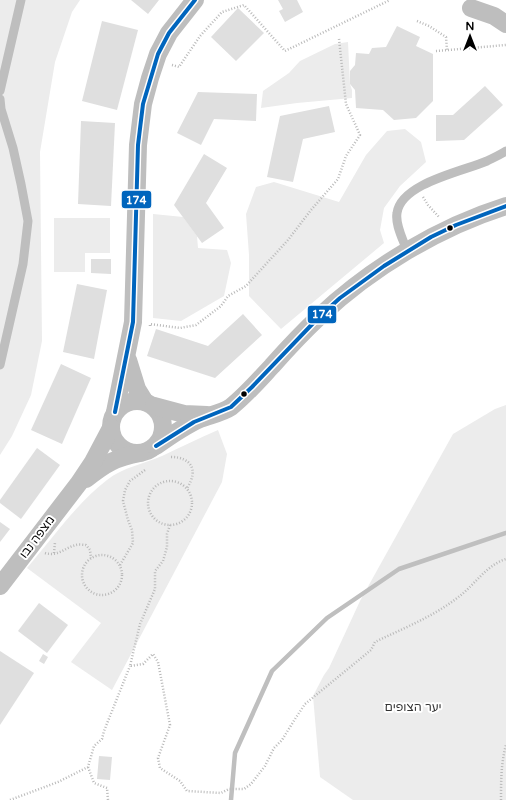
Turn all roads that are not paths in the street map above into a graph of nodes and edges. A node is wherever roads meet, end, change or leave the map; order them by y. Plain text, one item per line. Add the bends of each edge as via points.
1 (21, 0) edge
2 (194, 0) edge
3 (471, 8) dead end
4 (506, 24) edge
5 (0, 91) edge
6 (0, 99) edge
7 (506, 151) edge
8 (506, 206) edge
9 (407, 251) junction
10 (126, 355) junction
11 (0, 365) edge
12 (150, 404) junction
13 (212, 416) junction
14 (113, 420) junction
15 (161, 452) junction
16 (140, 453) junction
17 (75, 488) junction
18 (0, 586) edge

1 - 5 lane
2 - 10 street, מצפה נבו via 169,33 156,60 143,104 138,145 133,322
3 - 4 street via 494,16
6 - 11 lane via 28,221 23,264
7 - 9 lane via 486,161 432,180 404,199 397,212 397,222
8 - 9 street via 450,228
9 - 13 street via 348,292 321,315 242,397 229,408
10 - 12 street, מצפה נבו via 137,389
10 - 14 street, מצפה נבו
12 - 13 street via 184,414
12 - 14 street via 136,400 128,402 121,406
12 - 15 street via 160,412 164,421
13 - 15 street via 201,418 178,430
14 - 16 street via 112,436 116,443 131,453
14 - 17 street, מצפה נבו via 93,462
15 - 16 street
16 - 17 street, מצפה נבו via 112,461
17 - 18 street, מצפה נבו

